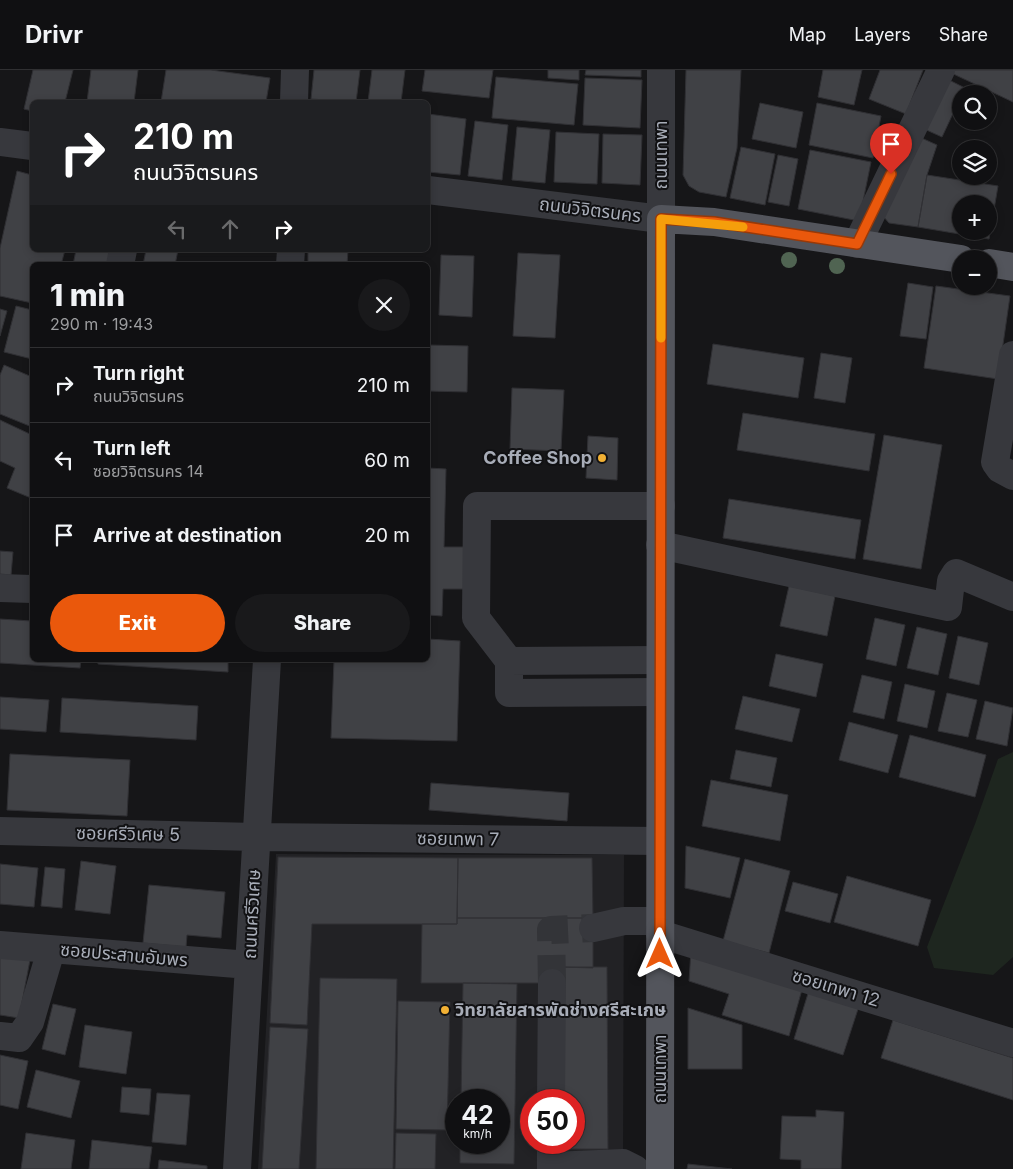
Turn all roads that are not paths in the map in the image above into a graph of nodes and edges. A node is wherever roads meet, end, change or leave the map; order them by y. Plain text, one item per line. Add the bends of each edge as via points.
1 (295, 70) edge
2 (660, 70) edge
3 (941, 70) edge
4 (294, 100) edge
5 (0, 142) edge
6 (30, 146) edge
7 (430, 190) edge
8 (661, 219) junction
9 (857, 244) junction
10 (952, 258) edge
11 (997, 264) edge
12 (1013, 267) edge
13 (1013, 356) edge
14 (1013, 476) edge
15 (660, 506) junction
16 (660, 546) junction
17 (0, 588) edge
18 (30, 589) edge
19 (1013, 597) edge
20 (660, 660) junction
21 (509, 661) junction
22 (267, 662) edge
23 (660, 692) junction
24 (0, 831) edge
25 (256, 837) junction
26 (660, 841) junction
27 (660, 927) junction
28 (593, 928) tunnel mouth
29 (0, 945) edge
30 (51, 950) junction
31 (249, 965) junction
32 (552, 983) tunnel mouth
33 (0, 1036) edge
34 (1013, 1043) edge
35 (551, 1089) edge
36 (551, 1159) edge
37 (236, 1169) edge
38 (635, 1169) edge
39 (660, 1169) edge

1 - 4 street
2 - 8 street, ถนนเทพา
3 - 9 street
5 - 6 street
7 - 8 street, ถนนวิจิตรนคร
8 - 9 main road, ถนนวิจิตรนคร via 714,222
8 - 15 main road, ถนนเทพา
9 - 10 main road, ถนนวิจิตรนคร
11 - 12 main road
13 - 14 street via 995,462
15 - 16 main road, ถนนเทพา
15 - 21 street via 477,506 476,618
16 - 19 street via 948,608 951,581 956,573
16 - 20 main road, ถนนเทพา
17 - 18 street
20 - 21 street
20 - 23 main road, ถนนเทพา
21 - 23 street via 509,692
22 - 25 street, ถนนศรีวิเศษ
23 - 26 main road, ถนนเทพา
24 - 25 street, ซอยศรีวิเศษ 5
25 - 26 street, ซอยเทพา 7
25 - 31 street, ถนนศรีวิเศษ
26 - 27 main road, ถนนเทพา
27 - 28 street, ซอยเทพา 12 via 624,921
27 - 34 street, ซอยเทพา 12
27 - 39 main road, ถนนเทพา
29 - 30 street, ซอยประสานอัมพร
30 - 31 street, ซอยประสานอัมพร
30 - 33 street via 30,1022 19,1038
31 - 37 street, ถนนศรีวิเศษ
32 - 35 street
36 - 38 street via 624,1163

